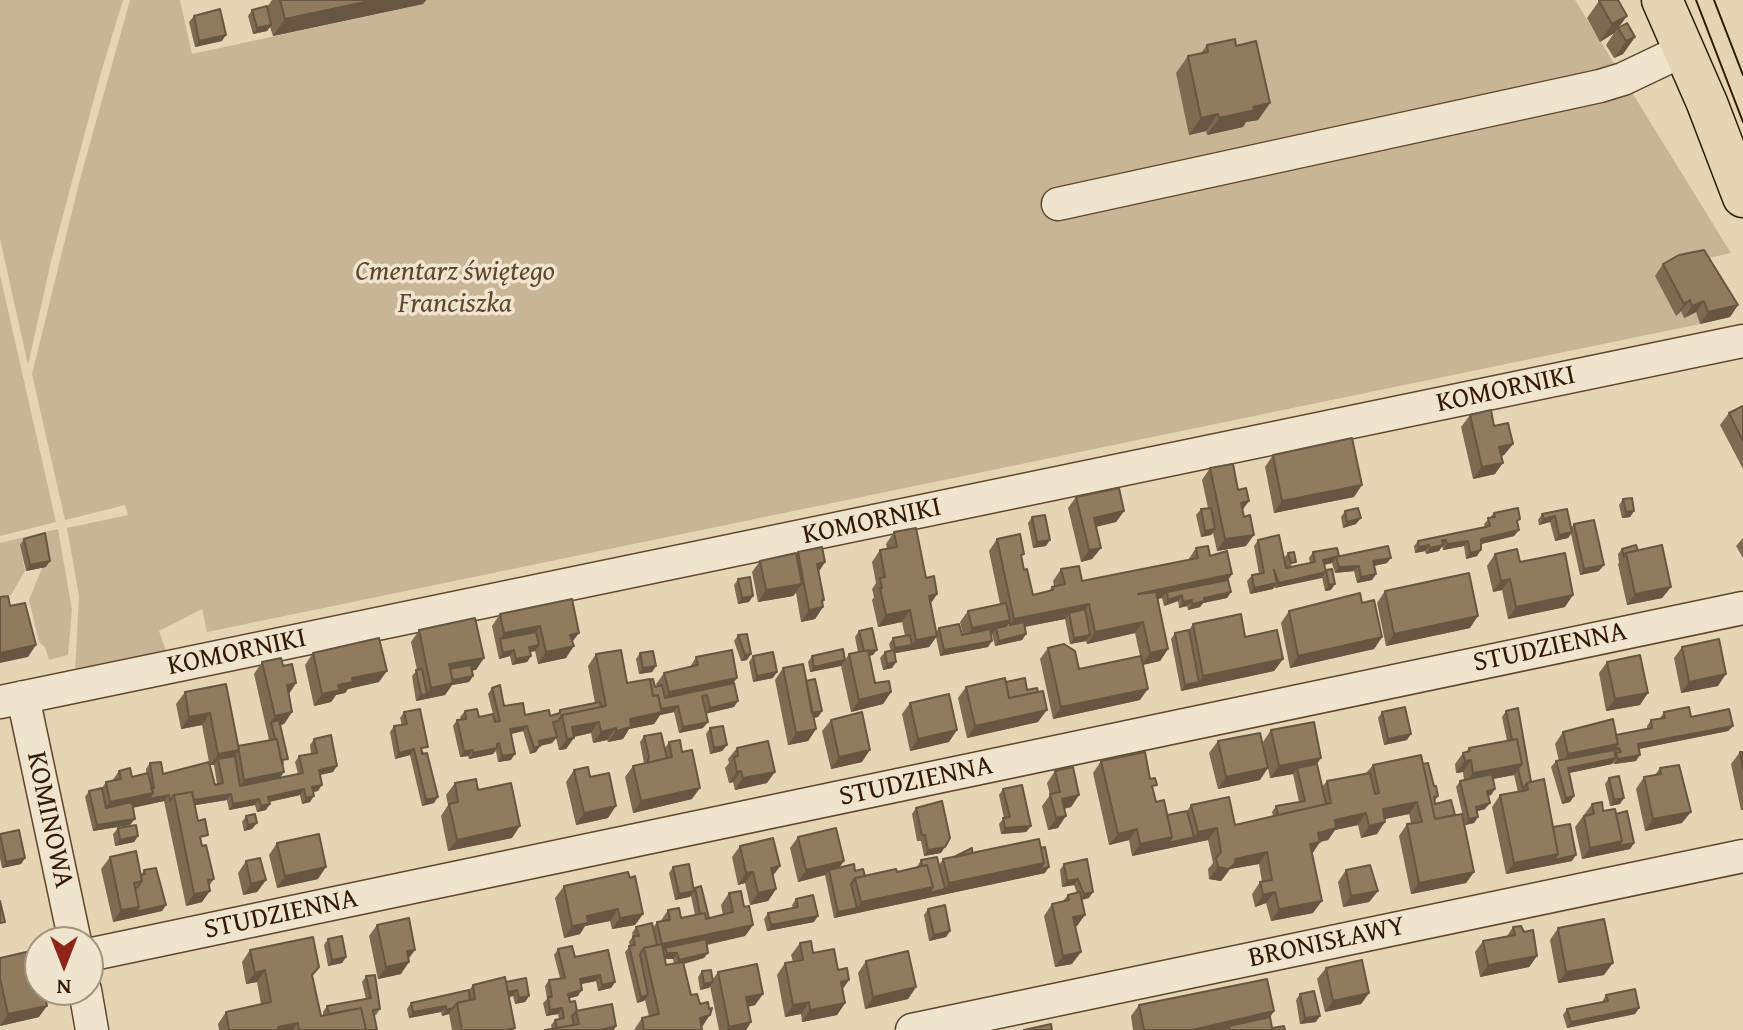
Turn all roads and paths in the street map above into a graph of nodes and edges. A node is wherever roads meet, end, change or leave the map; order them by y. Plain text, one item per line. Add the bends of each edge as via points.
1 (1662, 0) edge
2 (1684, 50) junction
3 (1743, 197) edge
4 (1058, 204) dead end
5 (1743, 341) edge
6 (1743, 608) edge
7 (11, 700) edge
8 (1743, 856) edge
9 (71, 926) edge
10 (104, 952) edge
11 (88, 1006) edge
12 (92, 1030) edge
13 (912, 1030) edge

1 - 2 main road
2 - 3 main road
2 - 4 street via 1600,86
5 - 7 street, KOMORNIKI
6 - 10 street, STUDZIENNA
7 - 9 street, KOMINOWA
8 - 13 street, BRONISŁAWY
11 - 12 street

